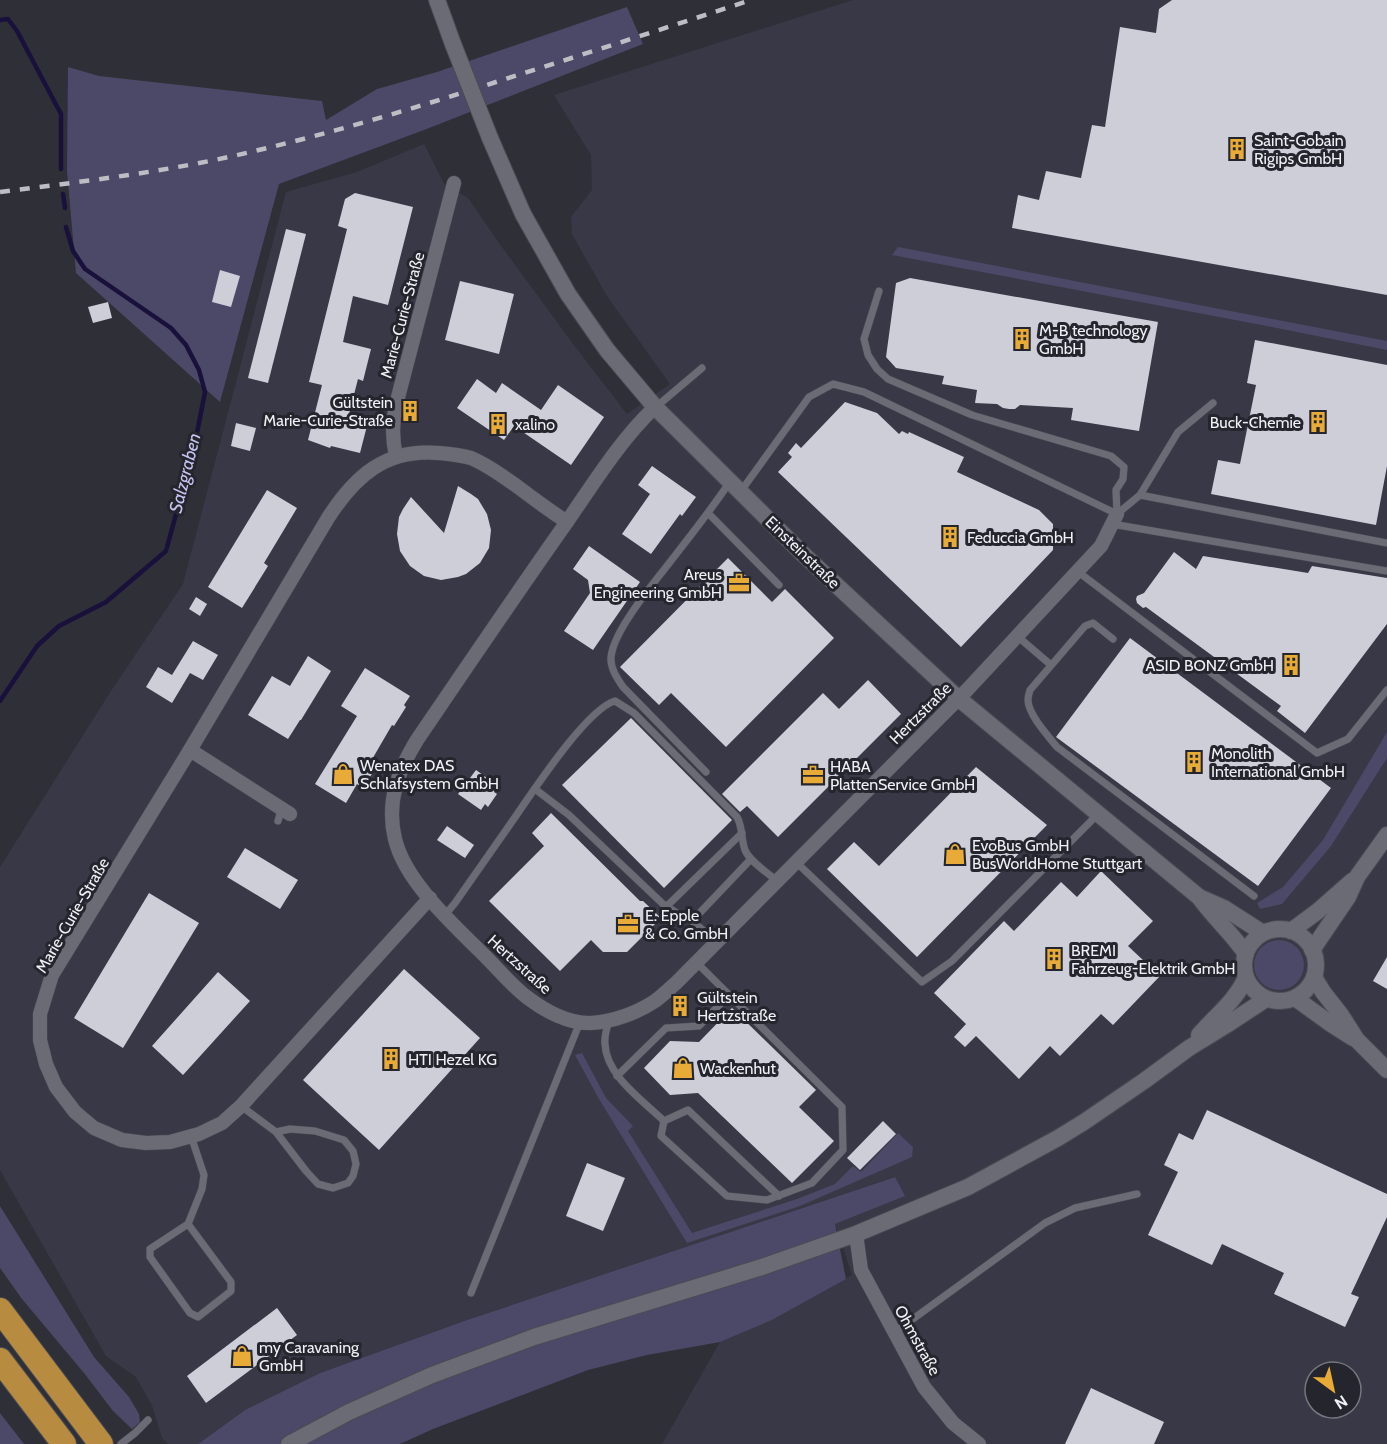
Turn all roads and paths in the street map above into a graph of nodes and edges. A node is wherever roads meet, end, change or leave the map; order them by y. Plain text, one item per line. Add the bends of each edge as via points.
1 (437, 0) edge
2 (454, 183) dead end
3 (879, 291) dead end
4 (702, 368) dead end
5 (1213, 403) dead end
6 (655, 407) junction
7 (396, 456) junction
8 (736, 486) junction
9 (1140, 495) junction
10 (708, 513) junction
11 (1115, 519) junction
12 (567, 522) junction
13 (1387, 543) edge
14 (1077, 571) junction
15 (1387, 571) edge
16 (779, 585) dead end
17 (1017, 636) junction
18 (1113, 639) dead end
19 (1051, 665) junction
20 (1387, 690) edge
21 (958, 698) junction
22 (190, 750) junction
23 (706, 772) dead end
24 (535, 789) junction
25 (274, 803) junction
26 (290, 814) dead end
27 (1098, 814) junction
28 (278, 821) dead end
29 (742, 833) junction
30 (1387, 834) edge
31 (751, 860) junction
32 (796, 862) junction
33 (1357, 877) junction
34 (777, 881) junction
35 (1254, 896) dead end
36 (1199, 897) junction
37 (430, 898) junction
38 (667, 906) junction
39 (445, 915) junction
40 (692, 921) junction
41 (1291, 931) junction
42 (1263, 933) junction
43 (717, 942) junction
44 (1312, 950) junction
45 (1245, 954) junction
46 (696, 962) junction
47 (1314, 977) junction
48 (1246, 978) junction
49 (729, 995) junction
50 (1295, 998) junction
51 (1266, 999) junction
52 (609, 1020) junction
53 (580, 1022) junction
54 (1357, 1040) junction
55 (1189, 1048) junction
56 (1387, 1070) edge
57 (617, 1076) junction
58 (241, 1106) junction
59 (664, 1121) junction
60 (276, 1132) junction
61 (191, 1136) junction
62 (1137, 1194) dead end
63 (779, 1196) junction
64 (188, 1224) junction
65 (855, 1234) junction
66 (471, 1293) dead end
67 (0, 1310) edge
68 (895, 1332) junction
69 (0, 1360) edge
70 (148, 1420) dead end
71 (64, 1444) edge
72 (101, 1444) edge
73 (121, 1444) edge
74 (288, 1444) edge
75 (979, 1444) edge

1 - 6 street, Einsteinstraße, bridge via 522,214 568,294 607,350
2 - 7 street, Marie-Curie-Straße via 396,405
3 - 11 lane via 864,339 868,355 882,374 972,415 1111,456 1124,467 1123,479 1116,489
4 - 6 lane
5 - 9 lane via 1178,432
6 - 8 street, Einsteinstraße
6 - 12 street, Hertzstraße
7 - 12 street, Marie-Curie-Straße via 434,452 472,459
7 - 22 street, Marie-Curie-Straße via 364,473 341,497
8 - 10 lane
8 - 11 lane via 809,397 833,384 864,392
8 - 21 street, Einsteinstraße
9 - 11 lane
9 - 13 lane
10 - 16 lane
10 - 23 lane via 627,620 611,658 623,687
11 - 14 street, Hertzstraße via 1101,546
11 - 15 lane
12 - 37 street, Hertzstraße via 417,740 396,781 392,825 399,854
14 - 17 street, Hertzstraße
14 - 20 lane via 1317,753 1348,739
17 - 19 lane
17 - 21 street, Hertzstraße
18 - 19 lane via 1093,623 1085,626
19 - 35 lane via 1030,690 1028,701 1051,740
21 - 27 street, Einsteinstraße
21 - 32 street, Hertzstraße
22 - 25 street
22 - 61 street, Marie-Curie-Straße via 52,975 40,1014 40,1040 56,1087 75,1112 94,1128 122,1140 146,1143
24 - 29 lane via 585,724 615,701 634,713 737,817
24 - 38 lane via 569,815
24 - 39 lane
25 - 26 street
25 - 28 lane via 280,814
27 - 32 lane via 952,962 922,982
27 - 36 street, Einsteinstraße
29 - 31 lane
29 - 38 lane
30 - 33 street
31 - 34 lane
31 - 40 lane
32 - 34 street, Hertzstraße
33 - 41 street
33 - 44 street
34 - 43 street, Hertzstraße
36 - 42 street, Einsteinstraße
36 - 45 street, Einsteinstraße
37 - 39 street, Hertzstraße
37 - 58 street, Marie-Curie-Straße
38 - 40 lane
39 - 53 street, Hertzstraße via 527,997 544,1009
40 - 43 lane
41 - 42 street
41 - 44 street via 1304,938
42 - 45 street
43 - 46 street, Hertzstraße
44 - 47 street via 1316,963
45 - 48 street
46 - 49 lane
46 - 52 street, Hertzstraße via 656,1001 637,1012
47 - 50 street
47 - 54 street
48 - 51 street via 1254,991
48 - 55 street via 1233,1000
49 - 57 lane via 699,1026 666,1028
49 - 63 lane via 842,1107 843,1150 812,1183
50 - 51 street
50 - 54 street
51 - 55 street
52 - 53 street, Hertzstraße
52 - 57 lane via 604,1044
53 - 66 lane
54 - 56 street
55 - 65 street via 1058,1138 968,1187
57 - 59 lane
58 - 60 lane
58 - 61 street, Marie-Curie-Straße via 222,1123
59 - 63 lane via 688,1110
59 - 63 lane via 661,1136 727,1196 767,1200
60 - 60 lane via 318,1184 333,1188 348,1183 353,1176 353,1151 344,1140 315,1131
61 - 64 lane via 204,1175
62 - 68 lane via 1075,1208 1045,1223
64 - 64 lane via 231,1282 231,1291 198,1317 190,1313 150,1257 150,1250
65 - 68 street, Ohmstraße via 861,1270
65 - 74 street via 762,1267 534,1337 432,1375
67 - 72 highway
68 - 75 street, Ohmstraße via 924,1387 953,1423
69 - 71 highway
70 - 73 lane

